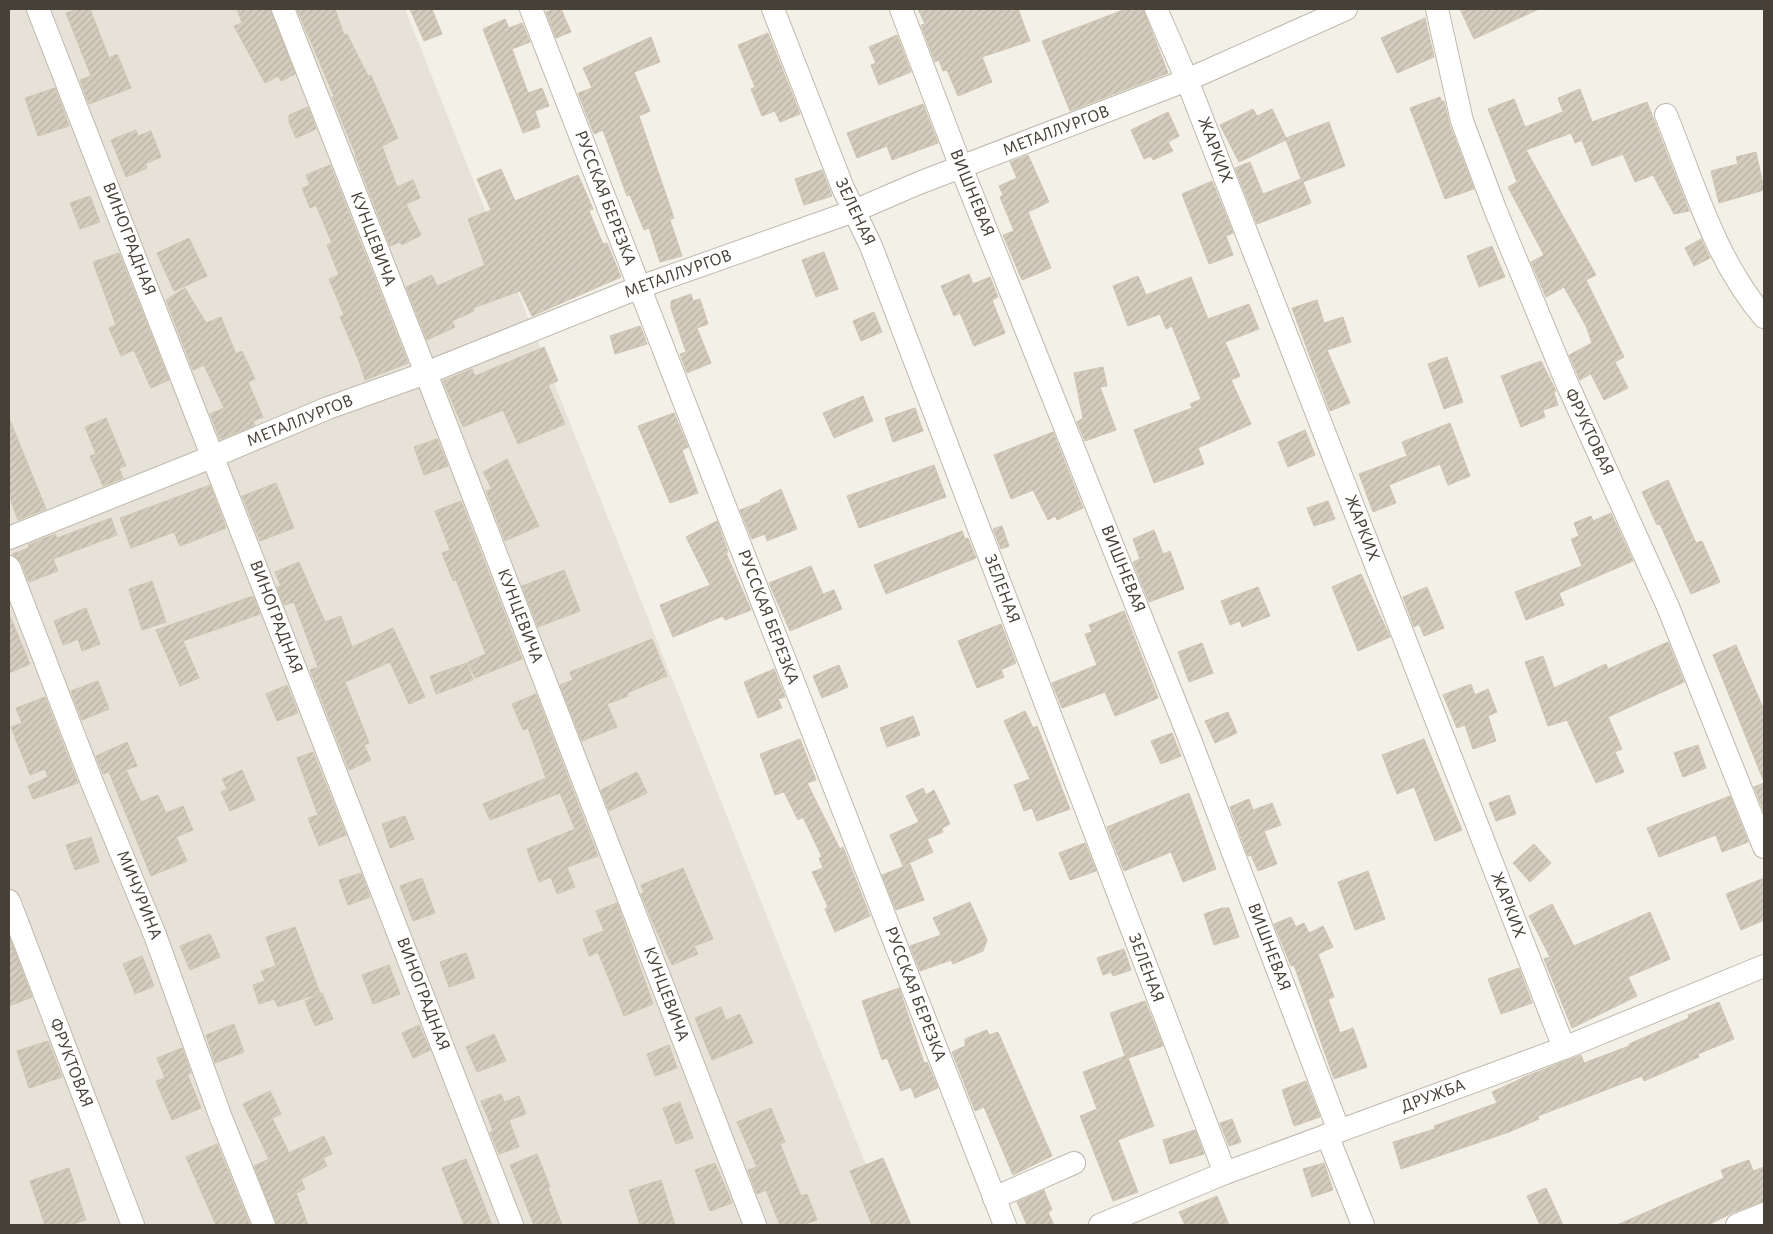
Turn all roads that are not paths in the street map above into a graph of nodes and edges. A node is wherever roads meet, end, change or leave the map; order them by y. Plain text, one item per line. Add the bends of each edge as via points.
1 (38, 9) edge
2 (283, 9) edge
3 (531, 9) edge
4 (773, 9) edge
5 (901, 9) edge
6 (1156, 9) edge
7 (1346, 9) edge
8 (1437, 9) edge
9 (1188, 80) junction
10 (1666, 115) dead end
11 (961, 167) junction
12 (854, 211) junction
13 (640, 287) junction
14 (1764, 317) edge
15 (426, 373) junction
16 (214, 456) junction
17 (9, 538) edge
18 (9, 567) edge
19 (1764, 847) edge
20 (9, 901) edge
21 (1764, 966) edge
22 (1564, 1048) junction
23 (1333, 1133) junction
24 (1074, 1163) dead end
25 (1225, 1173) junction
26 (994, 1198) junction
27 (1764, 1214) edge
28 (133, 1225) edge
29 (264, 1225) edge
30 (512, 1225) edge
31 (755, 1225) edge
32 (1005, 1225) edge
33 (1100, 1225) edge
34 (1362, 1225) edge
35 (1737, 1225) edge

1 - 16 street, ВИНОГРАДНАЯ
2 - 15 street, КУНЦЕВИЧА
3 - 13 street, РУССКАЯ БЕРЕЗКА
4 - 12 street, ЗЕЛЕНАЯ
5 - 11 street, ВИШНЕВАЯ
6 - 9 street, ЖАРКИХ
7 - 9 street, МЕТАЛЛУРГОВ
8 - 19 street, ФРУКТОВАЯ via 1462,121 1495,210 1566,381 1668,607
9 - 11 street, МЕТАЛЛУРГОВ
9 - 22 street, ЖАРКИХ
10 - 14 street via 1718,244 1748,297
11 - 12 street, МЕТАЛЛУРГОВ
11 - 23 street, ВИШНЕВАЯ via 1185,728
12 - 13 street, МЕТАЛЛУРГОВ
12 - 25 street, ЗЕЛЕНАЯ via 875,256
13 - 15 street, МЕТАЛЛУРГОВ
13 - 26 street, РУССКАЯ БЕРЕЗКА
15 - 16 street, МЕТАЛЛУРГОВ via 328,408
15 - 31 street, КУНЦЕВИЧА
16 - 17 street, МЕТАЛЛУРГОВ
16 - 30 street, ВИНОГРАДНАЯ
18 - 29 street, МИЧУРИНА via 93,785 156,936 221,1118
20 - 28 street, ФРУКТОВАЯ
21 - 22 street, ДРУЖБА
22 - 23 street, ДРУЖБА
23 - 25 street, ДРУЖБА
23 - 34 street, ВИШНЕВАЯ
24 - 26 street
25 - 33 street, ДРУЖБА
26 - 32 street, РУССКАЯ БЕРЕЗКА
27 - 35 street

